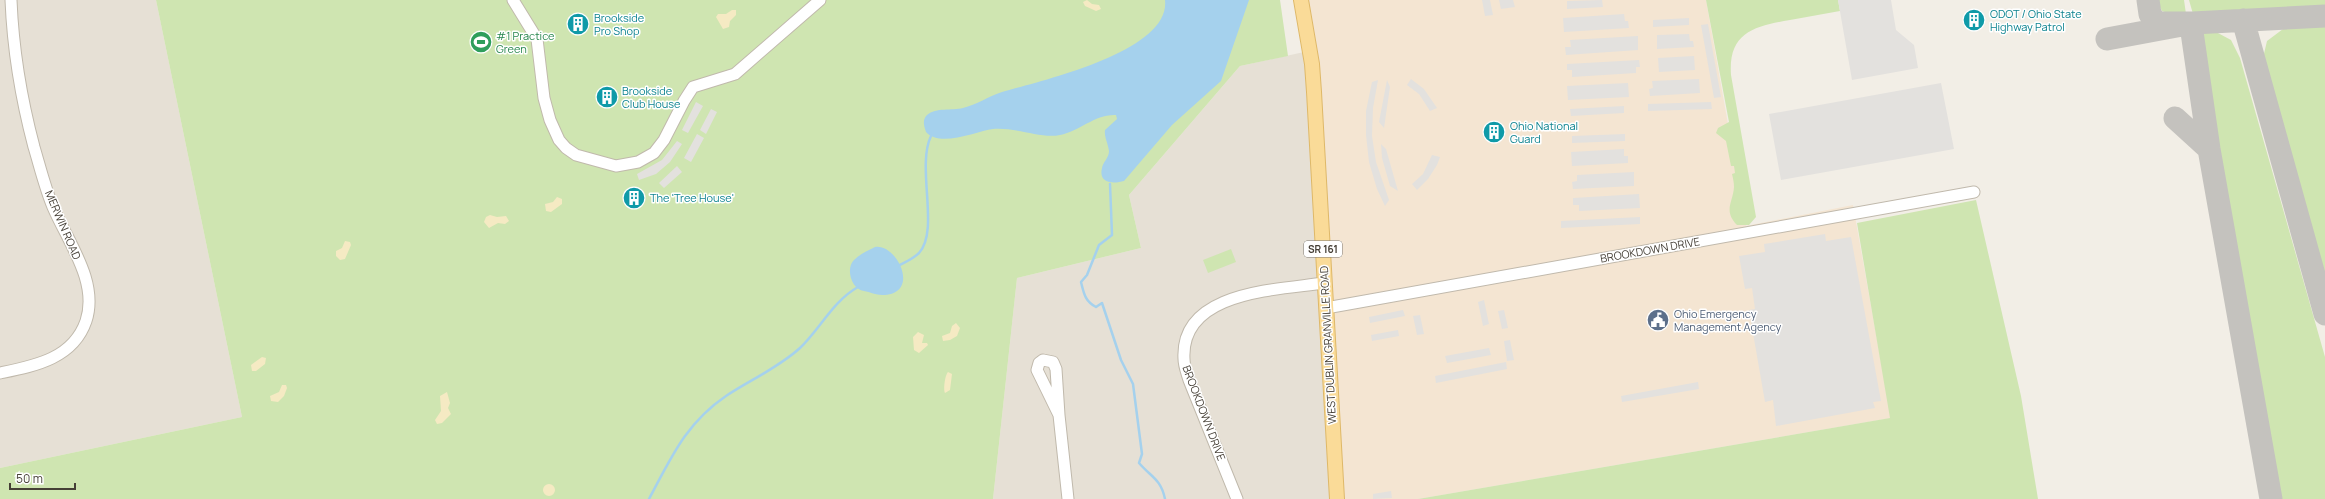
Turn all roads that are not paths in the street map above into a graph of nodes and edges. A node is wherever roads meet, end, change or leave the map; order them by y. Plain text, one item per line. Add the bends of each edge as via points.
1 (11, 0) edge
2 (513, 0) edge
3 (820, 0) edge
4 (1301, 0) edge
5 (1974, 192) dead end
6 (1324, 283) junction
7 (1326, 308) junction
8 (0, 373) edge
9 (1059, 415) dead end
10 (1068, 499) edge
11 (1237, 499) edge
12 (1337, 499) edge

1 - 8 street, MERWIN ROAD via 13,40 21,93 34,147 53,206 83,271 90,297 86,322 67,350 39,365
2 - 3 street via 537,39 544,98 559,140 568,150 580,157 618,166 642,161 654,153 693,87 737,72
4 - 6 main road, WEST DUBLIN GRANVILLE ROAD / SR 161 via 1313,71
5 - 7 street, BROOKDOWN DRIVE
6 - 7 main road, WEST DUBLIN GRANVILLE ROAD / SR 161
6 - 11 street, BROOKDOWN DRIVE via 1223,301 1199,317 1185,343 1184,360 1189,380
7 - 12 main road, WEST DUBLIN GRANVILLE ROAD / SR 161
9 - 10 street

